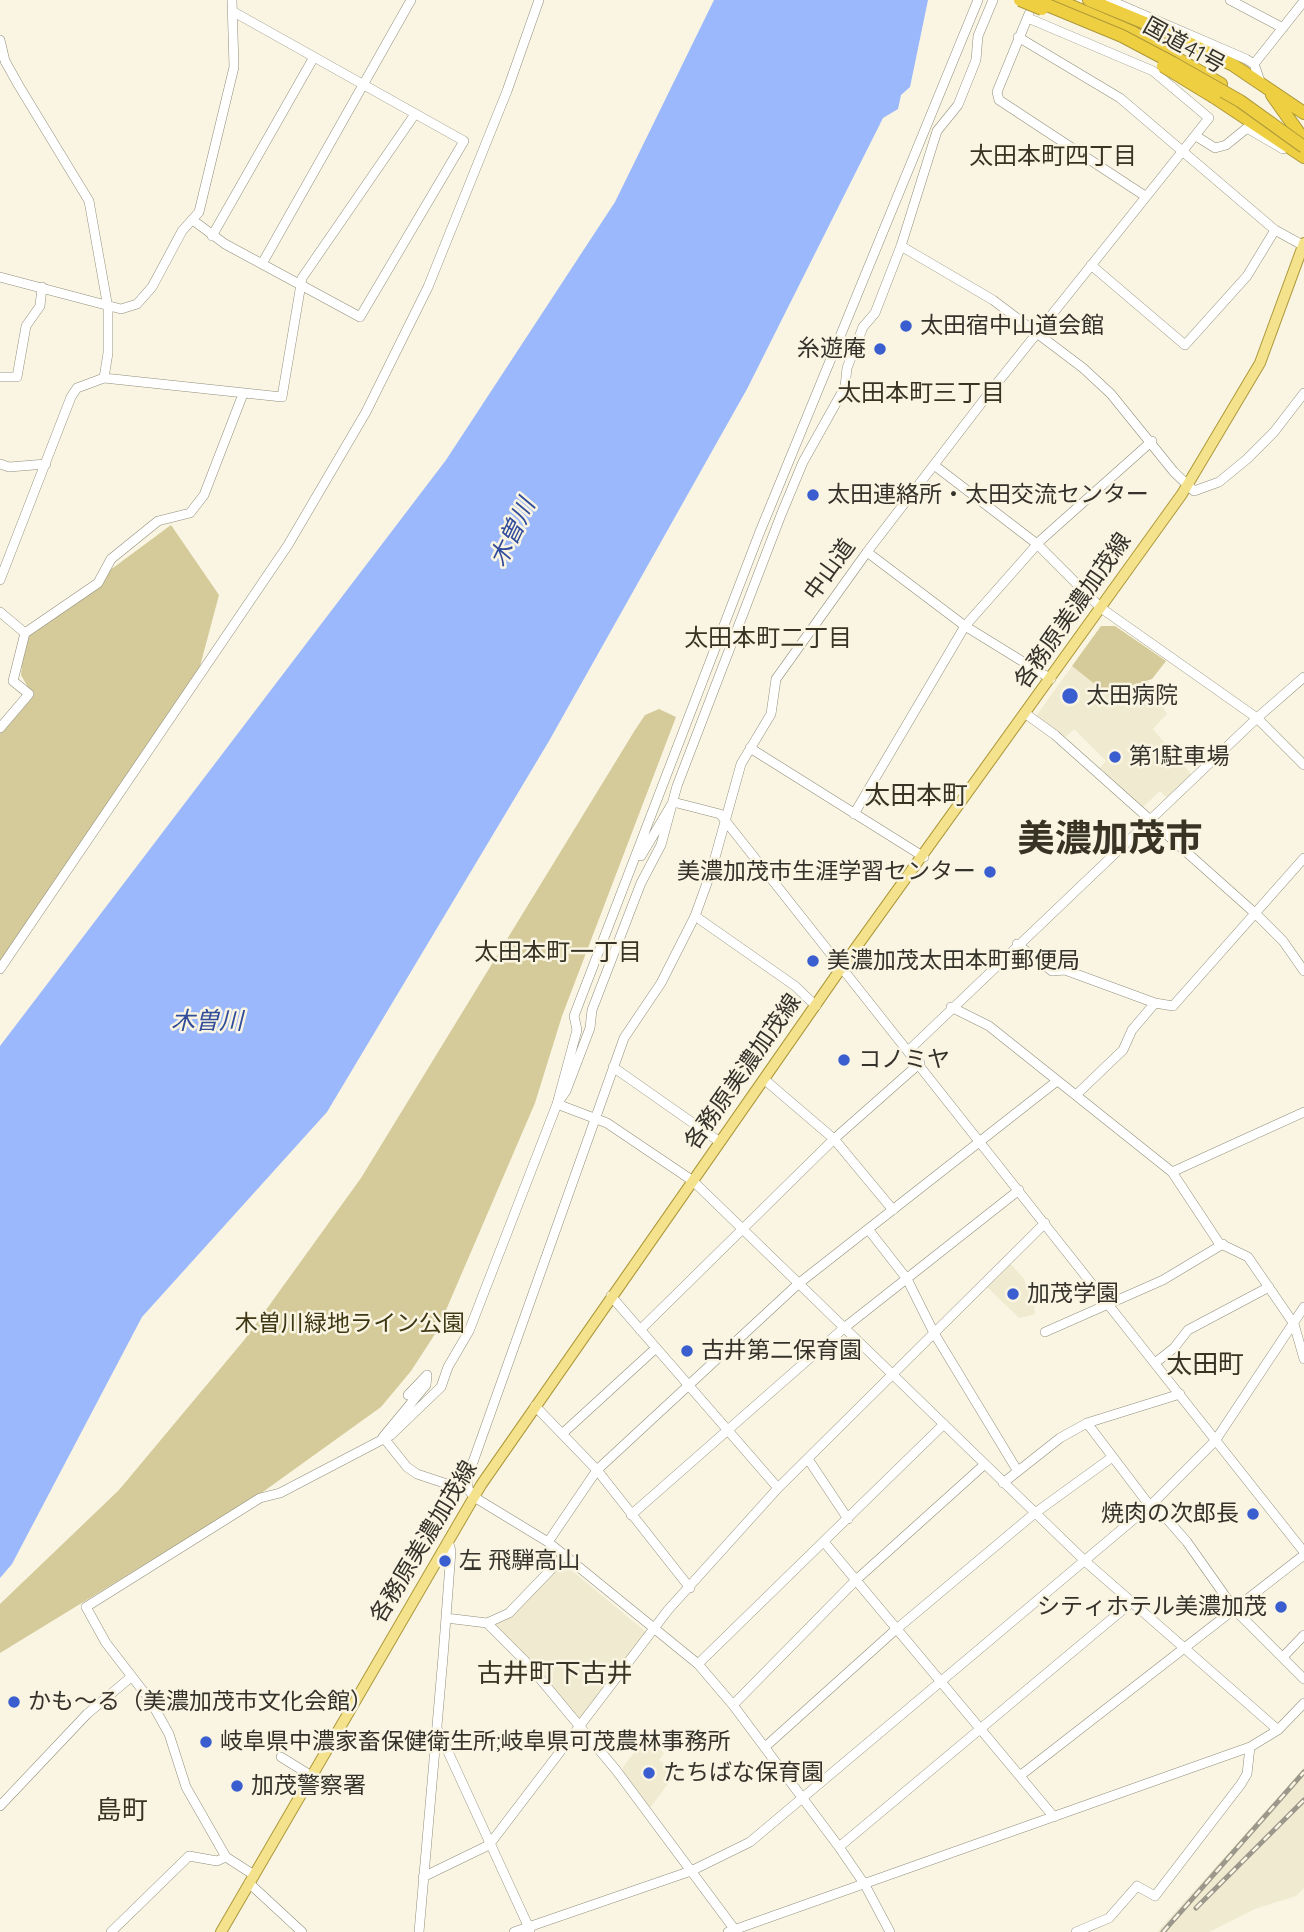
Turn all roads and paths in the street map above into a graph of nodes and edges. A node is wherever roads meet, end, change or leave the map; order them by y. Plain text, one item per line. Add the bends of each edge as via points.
1 (232, 0) edge
2 (411, 0) edge
3 (539, 0) edge
4 (978, 0) edge
5 (993, 0) edge
6 (1020, 0) edge
7 (1035, 0) edge
8 (1057, 0) edge
9 (1089, 0) edge
10 (1109, 0) edge
11 (1230, 0) edge
12 (1304, 2) edge
13 (232, 11) junction
14 (1028, 18) junction
15 (1283, 28) junction
16 (1018, 37) junction
17 (0, 40) edge
18 (314, 57) junction
19 (1254, 64) junction
20 (1260, 81) junction
21 (363, 85) junction
22 (1301, 109) edge
23 (415, 114) junction
24 (1242, 115) junction
25 (1196, 136) junction
26 (1226, 145) junction
27 (1302, 147) edge
28 (1181, 152) junction
29 (1145, 196) junction
30 (194, 222) junction
31 (1275, 230) junction
32 (212, 236) junction
33 (1304, 244) edge
34 (901, 246) junction
35 (263, 262) junction
36 (1091, 265) junction
37 (0, 277) edge
38 (302, 285) junction
39 (42, 287) junction
40 (108, 308) junction
41 (1036, 332) junction
42 (0, 377) edge
43 (104, 379) junction
44 (1304, 393) edge
45 (243, 394) junction
46 (1152, 441) junction
47 (0, 464) edge
48 (46, 464) junction
49 (934, 465) junction
50 (1187, 486) junction
51 (1037, 544) junction
52 (867, 552) junction
53 (4, 555) edge
54 (0, 580) edge
55 (1101, 608) junction
56 (0, 611) edge
57 (965, 626) junction
58 (25, 633) junction
59 (1304, 677) edge
60 (1051, 679) junction
61 (1026, 713) junction
62 (1257, 718) junction
63 (0, 728) edge
64 (750, 748) junction
65 (1304, 765) edge
66 (673, 802) junction
67 (854, 814) junction
68 (725, 819) junction
69 (1150, 820) junction
70 (924, 857) junction
71 (1304, 858) edge
72 (636, 859) junction
73 (1257, 915) junction
74 (695, 916) junction
75 (1017, 944) junction
76 (842, 967) junction
77 (0, 970) edge
78 (1304, 971) edge
79 (1155, 1003) junction
80 (816, 1006) junction
81 (951, 1007) junction
82 (909, 1050) junction
83 (919, 1063) junction
84 (613, 1067) junction
85 (765, 1080) junction
86 (1057, 1081) junction
87 (1076, 1095) junction
88 (557, 1104) junction
89 (1304, 1112) edge
90 (597, 1119) junction
91 (834, 1139) junction
92 (720, 1142) junction
93 (981, 1142) junction
94 (1172, 1172) junction
95 (693, 1181) junction
96 (1019, 1190) junction
97 (893, 1210) junction
98 (1045, 1223) junction
99 (868, 1229) junction
100 (743, 1230) junction
101 (1223, 1244) junction
102 (907, 1279) junction
103 (798, 1283) junction
104 (1269, 1287) junction
105 (611, 1296) junction
106 (1108, 1303) junction
107 (1304, 1307) edge
108 (1294, 1324) junction
109 (844, 1328) junction
110 (640, 1330) junction
111 (1045, 1332) dead end
112 (934, 1333) junction
113 (656, 1348) junction
114 (1304, 1359) edge
115 (1155, 1363) junction
116 (892, 1375) junction
117 (688, 1384) junction
118 (1180, 1394) junction
119 (408, 1395) dead end
120 (535, 1406) junction
121 (1087, 1423) junction
122 (944, 1424) junction
123 (728, 1431) junction
124 (562, 1434) junction
125 (383, 1437) junction
126 (1215, 1441) junction
127 (1111, 1458) junction
128 (808, 1459) junction
129 (985, 1464) junction
130 (597, 1470) junction
131 (1017, 1470) junction
132 (1003, 1483) junction
133 (459, 1488) dead end
134 (778, 1489) junction
135 (474, 1497) junction
136 (1151, 1505) junction
137 (1035, 1513) junction
138 (631, 1515) junction
139 (848, 1519) junction
140 (448, 1541) junction
141 (548, 1542) junction
142 (824, 1542) junction
143 (1304, 1553) edge
144 (565, 1555) junction
145 (1086, 1562) junction
146 (856, 1580) junction
147 (690, 1588) junction
148 (1132, 1602) junction
149 (1235, 1609) junction
150 (446, 1618) junction
151 (487, 1623) junction
152 (654, 1628) junction
153 (898, 1629) junction
154 (1304, 1635) edge
155 (1185, 1649) junction
156 (1283, 1657) junction
157 (698, 1664) junction
158 (131, 1677) junction
159 (1304, 1679) edge
160 (944, 1681) junction
161 (1304, 1703) edge
162 (733, 1705) junction
163 (580, 1726) junction
164 (437, 1728) junction
165 (982, 1728) junction
166 (1278, 1730) junction
167 (765, 1747) junction
168 (1250, 1747) junction
169 (281, 1757) dead end
170 (1021, 1774) junction
171 (310, 1775) junction
172 (803, 1798) junction
173 (0, 1806) edge
174 (1054, 1817) junction
175 (489, 1845) junction
176 (839, 1847) junction
177 (226, 1857) junction
178 (691, 1871) junction
179 (423, 1877) junction
180 (251, 1879) junction
181 (865, 1885) junction
182 (529, 1929) edge
183 (732, 1931) edge
184 (111, 1932) edge
185 (221, 1932) edge
186 (302, 1932) edge
187 (419, 1932) edge
188 (514, 1932) edge
189 (890, 1932) edge
190 (1076, 1932) edge

1 - 13 street
2 - 21 street
3 - 77 street via 428,287 366,412 288,545
4 - 72 street via 759,534
5 - 34 street via 958,104 937,131
6 - 24 highway, bridge via 1119,42
7 - 14 street
7 - 27 highway, 国道41号, bridge via 1173,63 1233,97
8 - 27 highway, 国道41号, bridge via 1167,51 1243,98
9 - 20 highway via 1167,32
10 - 19 street
11 - 15 street
12 - 15 street
13 - 18 street
13 - 30 street via 234,67 227,106
14 - 16 street
14 - 25 street via 1153,71 1208,113
15 - 19 street
16 - 28 street via 1120,98
16 - 29 street via 997,92 999,100
17 - 40 street via 5,61 89,201
18 - 21 street
18 - 32 street
19 - 20 street
20 - 22 highway
20 - 27 highway via 1284,108
21 - 23 street
21 - 35 street
23 - 38 street via 302,278
23 - 38 street via 464,141 360,317
24 - 26 street
24 - 27 highway
25 - 26 street via 1215,148
25 - 28 street, 中山道
26 - 27 street via 1247,128 1282,149
28 - 29 street, 中山道
28 - 31 street
29 - 36 street, 中山道
30 - 32 street
30 - 40 street via 182,231 152,287 137,304 130,309
31 - 33 street
31 - 36 street via 1247,276 1185,345
32 - 35 street
33 - 50 main road, 各務原美濃加茂線 via 1260,363
34 - 41 street via 993,300
34 - 66 street via 875,313 863,327 847,368 845,387 803,462 781,515
35 - 38 street
36 - 41 street, 中山道
37 - 39 street
38 - 45 street via 282,397
39 - 40 street
39 - 42 street via 40,306 26,326 17,377
40 - 43 street
41 - 46 street via 1096,379
41 - 49 street, 中山道
43 - 45 street
43 - 48 street via 77,388
44 - 50 street via 1274,432 1219,482 1194,491
45 - 58 street via 204,495 190,513 158,521 111,559 98,583
46 - 50 street
46 - 51 street
47 - 48 street
48 - 53 street
49 - 51 street
49 - 52 street, 中山道
50 - 55 main road, 各務原美濃加茂線
51 - 55 street
51 - 57 street
52 - 57 street
52 - 64 street, 中山道 via 776,679 771,714
53 - 54 street
55 - 60 main road, 各務原美濃加茂線
55 - 62 street
56 - 58 street
57 - 60 street
57 - 67 street
58 - 63 street via 13,681 29,694
59 - 62 street
60 - 61 main road, 各務原美濃加茂線
61 - 69 street
61 - 70 main road, 各務原美濃加茂線
62 - 65 street
62 - 69 street
64 - 67 street
64 - 68 street, 中山道
66 - 68 street
66 - 72 street
66 - 88 street via 662,845 641,883 592,1010 576,1066
67 - 70 street
68 - 74 street, 中山道
68 - 76 street
69 - 73 street
69 - 75 street
70 - 76 main road, 各務原美濃加茂線
71 - 73 street
72 - 88 street via 574,1016 577,1030
73 - 78 street
73 - 79 street via 1173,1006
74 - 80 street via 795,986
74 - 84 street, 中山道 via 661,983 624,1038
75 - 79 street via 1052,971 1065,970
75 - 81 street
76 - 80 main road, 各務原美濃加茂線
76 - 82 street
79 - 87 street via 1132,1030 1123,1050
80 - 85 main road, 各務原美濃加茂線
81 - 82 street
81 - 86 street via 989,1026
82 - 83 street
83 - 91 street
83 - 93 street
84 - 90 street, 中山道
84 - 92 street
85 - 91 street
85 - 92 main road, 各務原美濃加茂線
86 - 87 street
86 - 93 street
87 - 94 street
88 - 90 street
88 - 125 street via 469,1331 441,1387 410,1419
89 - 94 street
90 - 95 street
90 - 135 street, 中山道 via 468,1476 468,1489
91 - 97 street
91 - 100 street
92 - 95 main road, 各務原美濃加茂線
93 - 96 street
93 - 97 street
94 - 101 street
95 - 100 street
95 - 105 main road, 各務原美濃加茂線
96 - 98 street
96 - 102 street
97 - 99 street
98 - 106 street
98 - 112 street
99 - 102 street
99 - 103 street
100 - 103 street
100 - 110 street
101 - 104 street via 1248,1258
101 - 106 street via 1163,1280
102 - 109 street
102 - 112 street
103 - 109 street
103 - 117 street
104 - 108 street
104 - 115 street via 1188,1330
105 - 110 street
105 - 120 main road, 各務原美濃加茂線
106 - 111 street
106 - 115 street
107 - 108 street
108 - 114 street
108 - 126 street
109 - 116 street
109 - 123 street
110 - 113 street
112 - 116 street
112 - 131 street
113 - 117 street
113 - 124 street
115 - 118 street
116 - 122 street
116 - 128 street
117 - 123 street
117 - 130 street
118 - 121 street
118 - 126 street
119 - 125 street via 427,1375 426,1385
120 - 124 street
120 - 135 main road, 各務原美濃加茂線
121 - 127 street
121 - 131 street
122 - 129 street
122 - 139 street
123 - 134 street
123 - 138 street
124 - 130 street
125 - 133 street via 407,1467 425,1479
125 - 158 street via 320,1474 260,1498 86,1607
126 - 136 street
126 - 143 street
127 - 136 street
127 - 137 street
128 - 134 street
128 - 139 street
129 - 132 street
129 - 146 street
130 - 138 street
130 - 141 street
131 - 132 street
132 - 137 street
134 - 147 street
135 - 140 main road, 各務原美濃加茂線
135 - 141 street
136 - 145 street
136 - 149 street via 1187,1542
137 - 145 street
137 - 153 street
138 - 147 street
139 - 142 street
140 - 150 street
140 - 171 main road, 各務原美濃加茂線
141 - 144 street
142 - 146 street
142 - 157 street
143 - 149 street
144 - 151 street via 509,1612
144 - 152 street
145 - 148 street
145 - 160 street
146 - 153 street
146 - 162 street
147 - 152 street
148 - 155 street
148 - 165 street
149 - 155 street
149 - 156 street
150 - 151 street
150 - 164 street
151 - 163 street
152 - 157 street
152 - 163 street
153 - 160 street
153 - 167 street
154 - 156 street
155 - 166 street
155 - 170 street
156 - 159 street
157 - 162 street
158 - 173 street via 87,1714
158 - 177 street via 169,1734 186,1787
160 - 165 street
160 - 172 street
161 - 166 street
162 - 167 street
163 - 175 street
163 - 178 street
164 - 175 street
164 - 179 street
165 - 170 street
165 - 176 street
166 - 168 street
167 - 172 street
168 - 174 street
168 - 190 street via 1241,1784 1155,1896 1137,1886 1109,1918
169 - 171 street
170 - 174 street
171 - 180 main road, 各務原美濃加茂線
172 - 176 street
172 - 178 street via 750,1842
174 - 181 street
175 - 179 street
175 - 182 street
176 - 181 street
177 - 180 street
177 - 184 street via 218,1861 189,1856
178 - 182 street
178 - 183 street
179 - 187 street
180 - 185 main road, 各務原美濃加茂線
180 - 186 street
181 - 183 street
181 - 189 street
182 - 188 street

